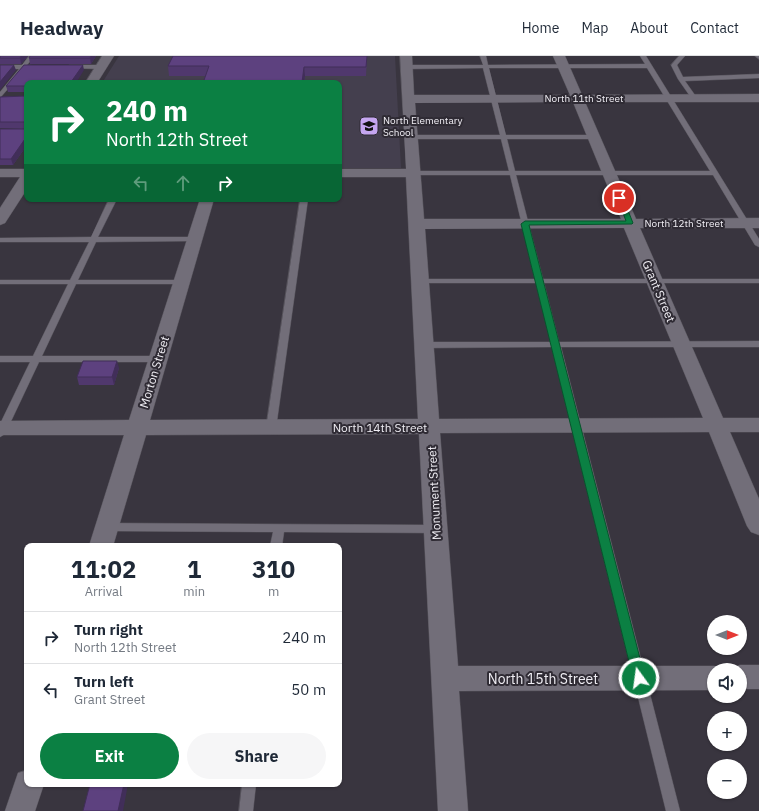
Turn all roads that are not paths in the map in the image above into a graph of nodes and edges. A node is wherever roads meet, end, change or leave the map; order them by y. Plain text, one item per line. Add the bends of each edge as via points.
1 (32, 56) edge
2 (108, 56) edge
3 (482, 56) edge
4 (642, 56) edge
5 (682, 56) edge
6 (561, 61) edge
7 (406, 62) edge
8 (485, 66) junction
9 (648, 66) junction
10 (0, 67) edge
11 (23, 67) junction
12 (46, 67) edge
13 (61, 67) edge
14 (100, 67) junction
15 (759, 76) edge
16 (681, 79) junction
17 (92, 80) edge
18 (0, 97) edge
19 (14, 97) edge
20 (577, 98) junction
21 (669, 98) junction
22 (694, 98) junction
23 (409, 99) junction
24 (493, 99) junction
25 (758, 100) edge
26 (411, 137) junction
27 (503, 137) junction
28 (593, 137) junction
29 (0, 173) edge
30 (24, 173) edge
31 (342, 173) edge
32 (413, 173) junction
33 (512, 173) junction
34 (609, 173) junction
35 (714, 173) junction
36 (24, 183) edge
37 (112, 202) edge
38 (206, 202) edge
39 (304, 202) edge
40 (0, 220) edge
41 (630, 223) junction
42 (752, 223) edge
43 (416, 224) junction
44 (525, 224) junction
45 (94, 238) junction
46 (195, 239) junction
47 (0, 240) edge
48 (759, 245) edge
49 (420, 281) junction
50 (539, 281) junction
51 (655, 281) junction
52 (759, 281) edge
53 (0, 282) edge
54 (73, 282) junction
55 (182, 282) junction
56 (682, 344) junction
57 (759, 344) edge
58 (425, 345) junction
59 (555, 345) junction
60 (0, 359) edge
61 (36, 359) junction
62 (158, 359) junction
63 (759, 425) edge
64 (576, 426) junction
65 (716, 426) junction
66 (430, 427) junction
67 (137, 428) junction
68 (271, 428) junction
69 (1, 430) edge
70 (759, 526) edge
71 (107, 527) junction
72 (279, 529) junction
73 (436, 529) junction
74 (102, 543) edge
75 (277, 543) edge
76 (747, 677) edge
77 (759, 677) edge
78 (639, 678) junction
79 (707, 678) edge
80 (445, 680) junction
81 (28, 787) edge
82 (249, 787) edge
83 (20, 811) edge
84 (246, 811) edge
85 (453, 811) edge
86 (673, 811) edge

1 - 11 lane
2 - 14 street
3 - 8 lane
4 - 9 lane
5 - 16 lane via 674,65
6 - 8 lane
6 - 9 lane
6 - 20 street, Grant Street
7 - 8 lane
7 - 23 street, Monument Street
8 - 24 lane
9 - 21 lane
10 - 11 lane
11 - 12 lane
11 - 18 lane
13 - 14 lane
14 - 17 street
15 - 16 lane
16 - 22 lane
18 - 19 street
20 - 21 street, North 11th Street
20 - 24 street, North 11th Street
20 - 28 street, Grant Street
21 - 22 street, North 11th Street
21 - 35 lane
22 - 25 street, North 11th Street
23 - 24 street, North 11th Street
23 - 26 street, Monument Street
24 - 27 lane
26 - 27 lane
26 - 32 street, Monument Street
27 - 28 lane
27 - 33 lane
28 - 34 street, Grant Street
29 - 30 street
31 - 32 street
32 - 33 lane
32 - 43 street, Monument Street
33 - 34 lane
33 - 44 lane
34 - 35 lane
34 - 41 street, Grant Street
35 - 42 lane
36 - 40 street
37 - 45 lane
38 - 46 street, Morton Street
39 - 68 lane
41 - 42 street, North 12th Street
41 - 44 street, North 12th Street
41 - 51 street, Grant Street
42 - 48 lane
43 - 44 street, North 12th Street
43 - 49 street, Monument Street
44 - 50 lane
45 - 46 lane
45 - 47 lane
45 - 54 lane
46 - 55 street, Morton Street
49 - 50 lane
49 - 58 street, Monument Street
50 - 51 lane
50 - 59 lane
51 - 52 lane
51 - 56 street, Grant Street
53 - 54 lane
54 - 55 lane
54 - 61 lane
55 - 62 street, Morton Street
56 - 57 lane
56 - 59 lane
56 - 65 street, Grant Street
58 - 59 lane
58 - 66 street, Monument Street
59 - 64 lane
60 - 61 lane
61 - 62 lane
61 - 69 lane
62 - 67 street, Morton Street
63 - 65 street, North 14th Street
64 - 65 street, North 14th Street
64 - 66 street, North 14th Street
64 - 78 lane
65 - 70 street, Grant Street
66 - 68 street, North 14th Street
66 - 73 street, Monument Street
67 - 68 street, North 14th Street
67 - 69 street, North 14th Street
67 - 71 street, Morton Street
71 - 72 lane
71 - 74 street, Morton Street
72 - 73 lane
72 - 75 lane
73 - 80 street, Monument Street
76 - 77 street
78 - 79 street, North 15th Street
78 - 80 street, North 15th Street
78 - 86 lane
80 - 85 street, Monument Street
81 - 83 street
82 - 84 lane

